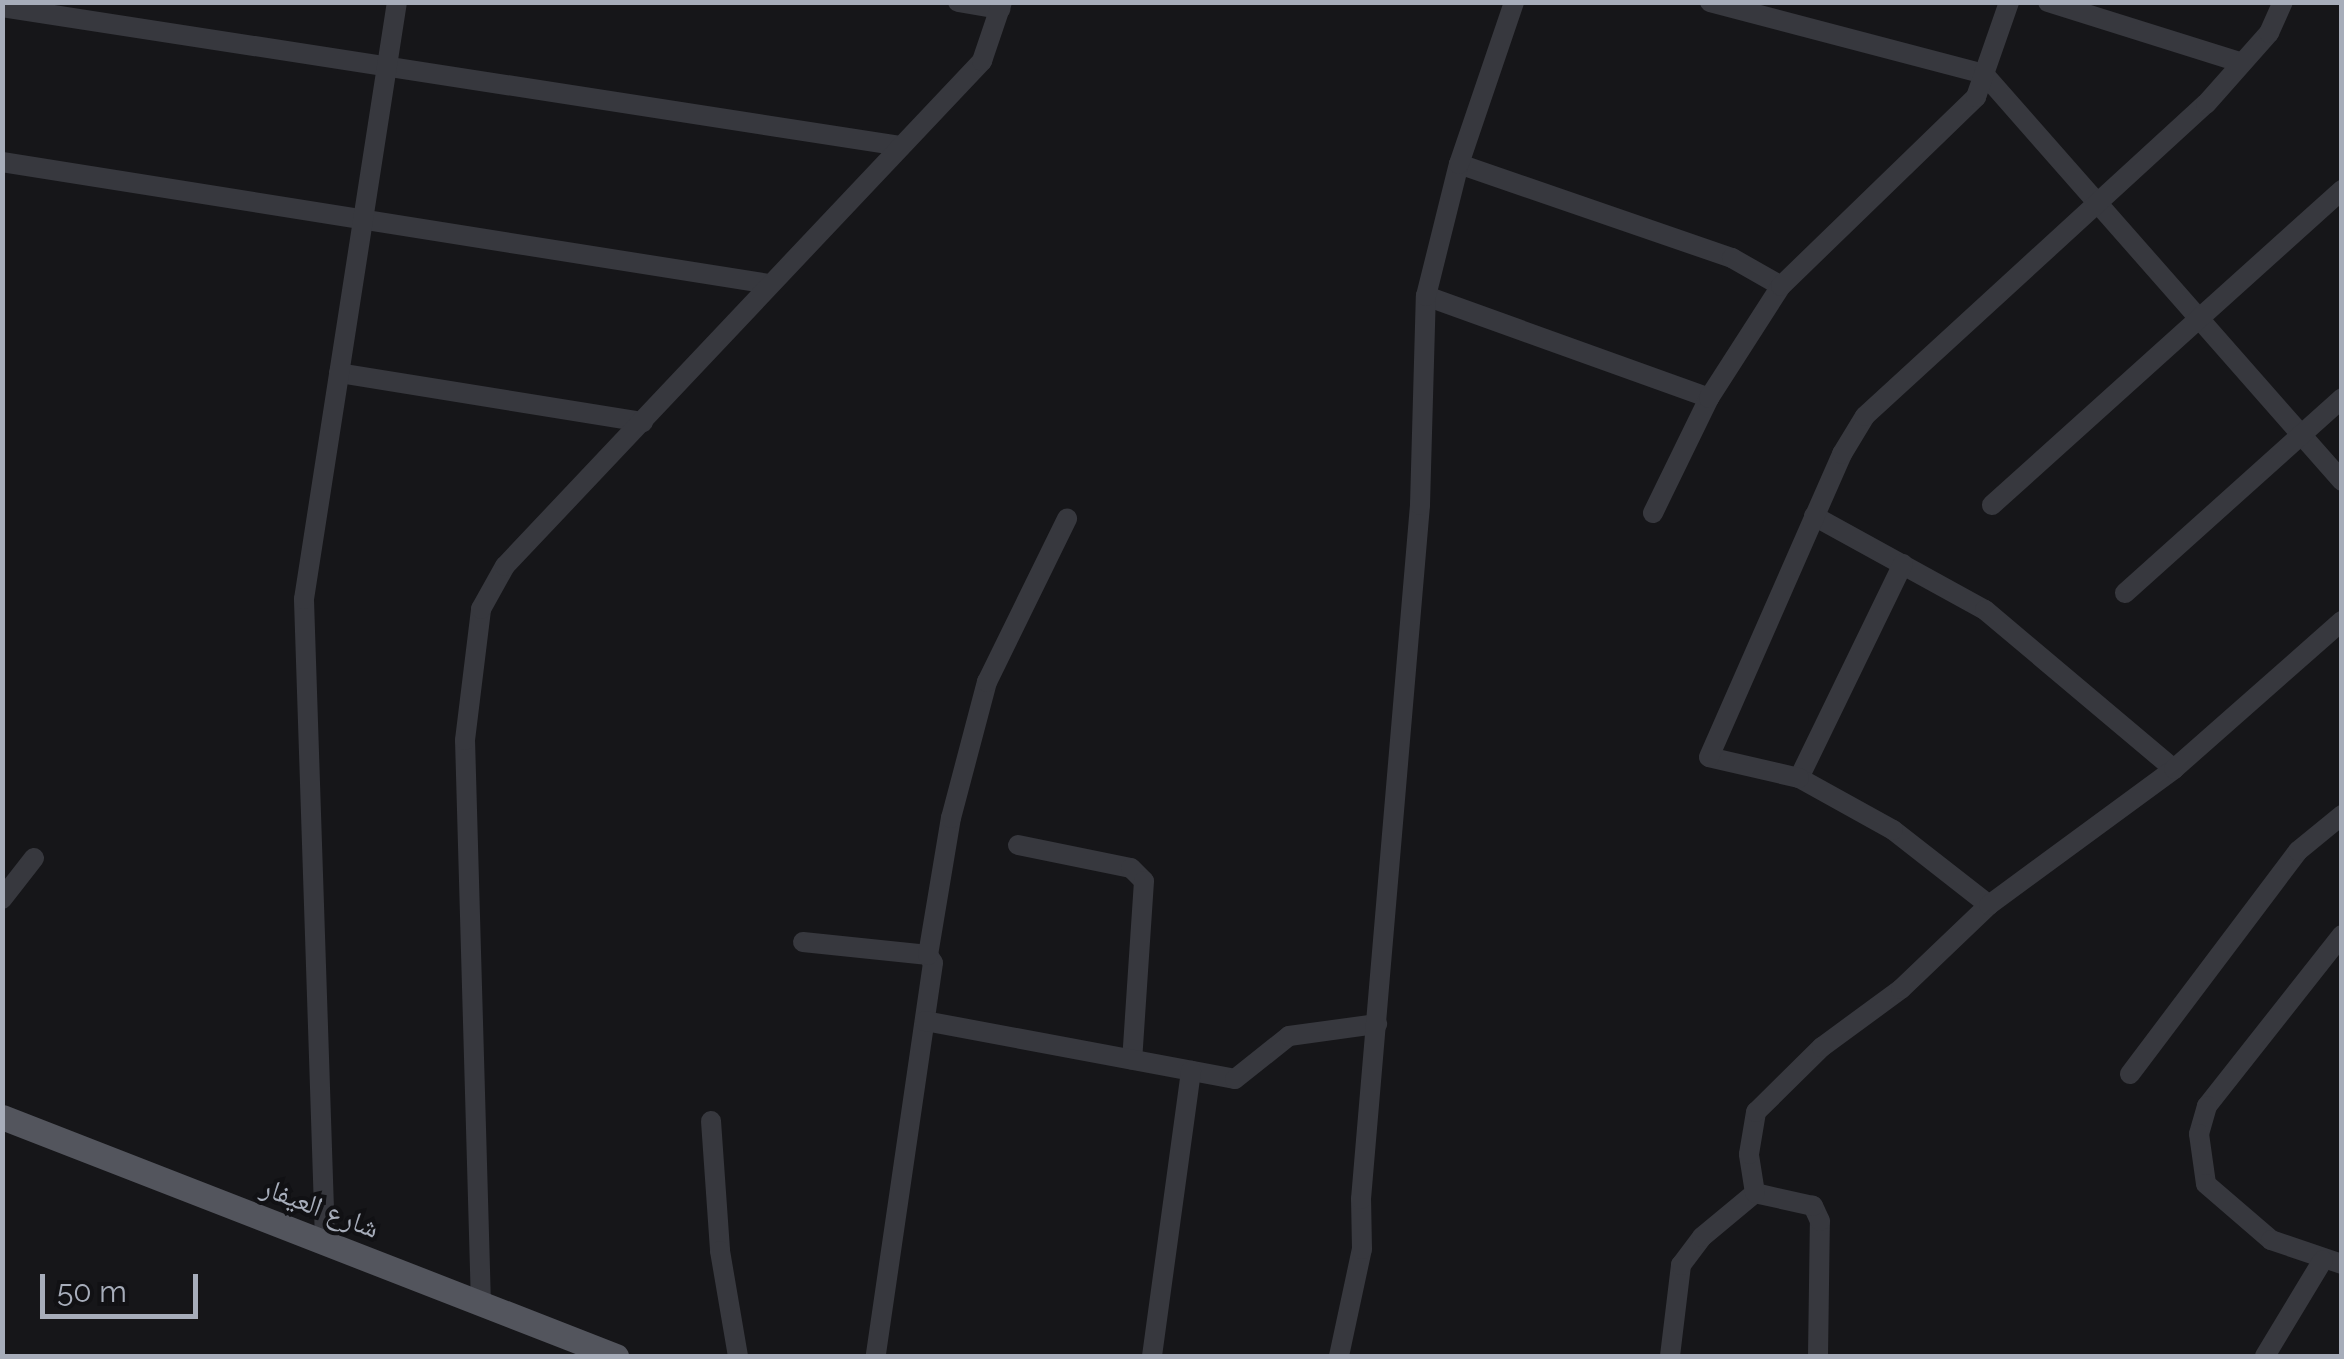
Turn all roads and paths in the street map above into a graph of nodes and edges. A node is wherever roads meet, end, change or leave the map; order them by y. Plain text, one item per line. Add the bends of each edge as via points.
1 (396, 2) edge
2 (958, 2) edge
3 (1514, 2) edge
4 (1710, 2) edge
5 (2009, 2) edge
6 (2048, 2) edge
7 (2283, 2) edge
8 (1001, 6) edge
9 (2, 7) edge
10 (2240, 62) junction
11 (387, 65) junction
12 (1984, 74) junction
13 (901, 146) junction
14 (2, 162) edge
15 (1459, 164) junction
16 (2342, 190) edge
17 (2101, 204) junction
18 (363, 218) junction
19 (769, 284) junction
20 (1782, 286) junction
21 (1426, 296) junction
22 (2199, 313) junction
23 (339, 373) junction
24 (1709, 398) junction
25 (2342, 398) edge
26 (643, 422) junction
27 (2300, 434) junction
28 (2342, 481) edge
29 (1992, 505) dead end
30 (1653, 513) dead end
31 (1814, 516) junction
32 (1067, 519) dead end
33 (1902, 564) junction
34 (2125, 594) dead end
35 (2342, 621) edge
36 (2174, 770) junction
37 (1799, 778) junction
38 (2342, 815) edge
39 (1018, 845) dead end
40 (34, 858) dead end
41 (2, 899) edge
42 (1990, 905) junction
43 (2342, 935) edge
44 (803, 942) dead end
45 (928, 955) junction
46 (924, 1021) junction
47 (1376, 1024) junction
48 (1132, 1060) junction
49 (1191, 1071) junction
50 (2130, 1074) dead end
51 (2, 1117) edge
52 (712, 1121) dead end
53 (1754, 1193) junction
54 (324, 1240) junction
55 (2332, 1262) edge
56 (481, 1306) junction
57 (616, 1356) edge
58 (738, 1356) edge
59 (876, 1356) edge
60 (1152, 1356) edge
61 (1340, 1356) edge
62 (1670, 1356) edge
63 (1818, 1356) edge
64 (2265, 1356) edge

1 - 11 street
2 - 8 street
3 - 15 street
4 - 12 street
5 - 12 street
6 - 10 street
7 - 10 street via 2269,32
8 - 13 street via 982,61
9 - 11 street
10 - 17 street via 2206,104
11 - 13 street
11 - 18 street
12 - 17 street
12 - 20 street via 1976,97
13 - 19 street
14 - 18 street
15 - 20 street via 1732,258
15 - 21 street
16 - 22 street
17 - 22 street
17 - 31 street via 1864,416
18 - 19 street
18 - 23 street
19 - 26 street
20 - 24 street
21 - 24 street
21 - 47 street via 1420,505
22 - 27 street
22 - 29 street
23 - 26 street
23 - 54 street via 304,599
24 - 30 street
25 - 27 street
26 - 56 street via 505,566 481,609 465,740
27 - 28 street
27 - 34 street
31 - 33 street
31 - 37 street via 1709,757
32 - 45 street via 987,682 951,818
33 - 36 street via 1985,610
33 - 37 street
35 - 36 street
36 - 42 street
37 - 42 street via 1893,830
38 - 50 street via 2298,852
39 - 48 street via 1132,868 1144,881
40 - 41 street
42 - 53 street via 1900,989 1822,1046 1756,1112 1749,1154
43 - 55 street via 2207,1106 2199,1134 2206,1184 2271,1240
44 - 45 street
45 - 46 street
46 - 48 street
46 - 59 street
47 - 49 street via 1289,1036 1235,1079
47 - 61 street via 1362,1249
48 - 49 street
49 - 60 street
51 - 54 main road, شارع العيفار
52 - 58 street via 720,1251
53 - 62 street via 1702,1237 1681,1265
53 - 63 street via 1812,1206 1820,1222
54 - 56 main road, شارع العيفار
55 - 64 street
56 - 57 main road, شارع العيفار

